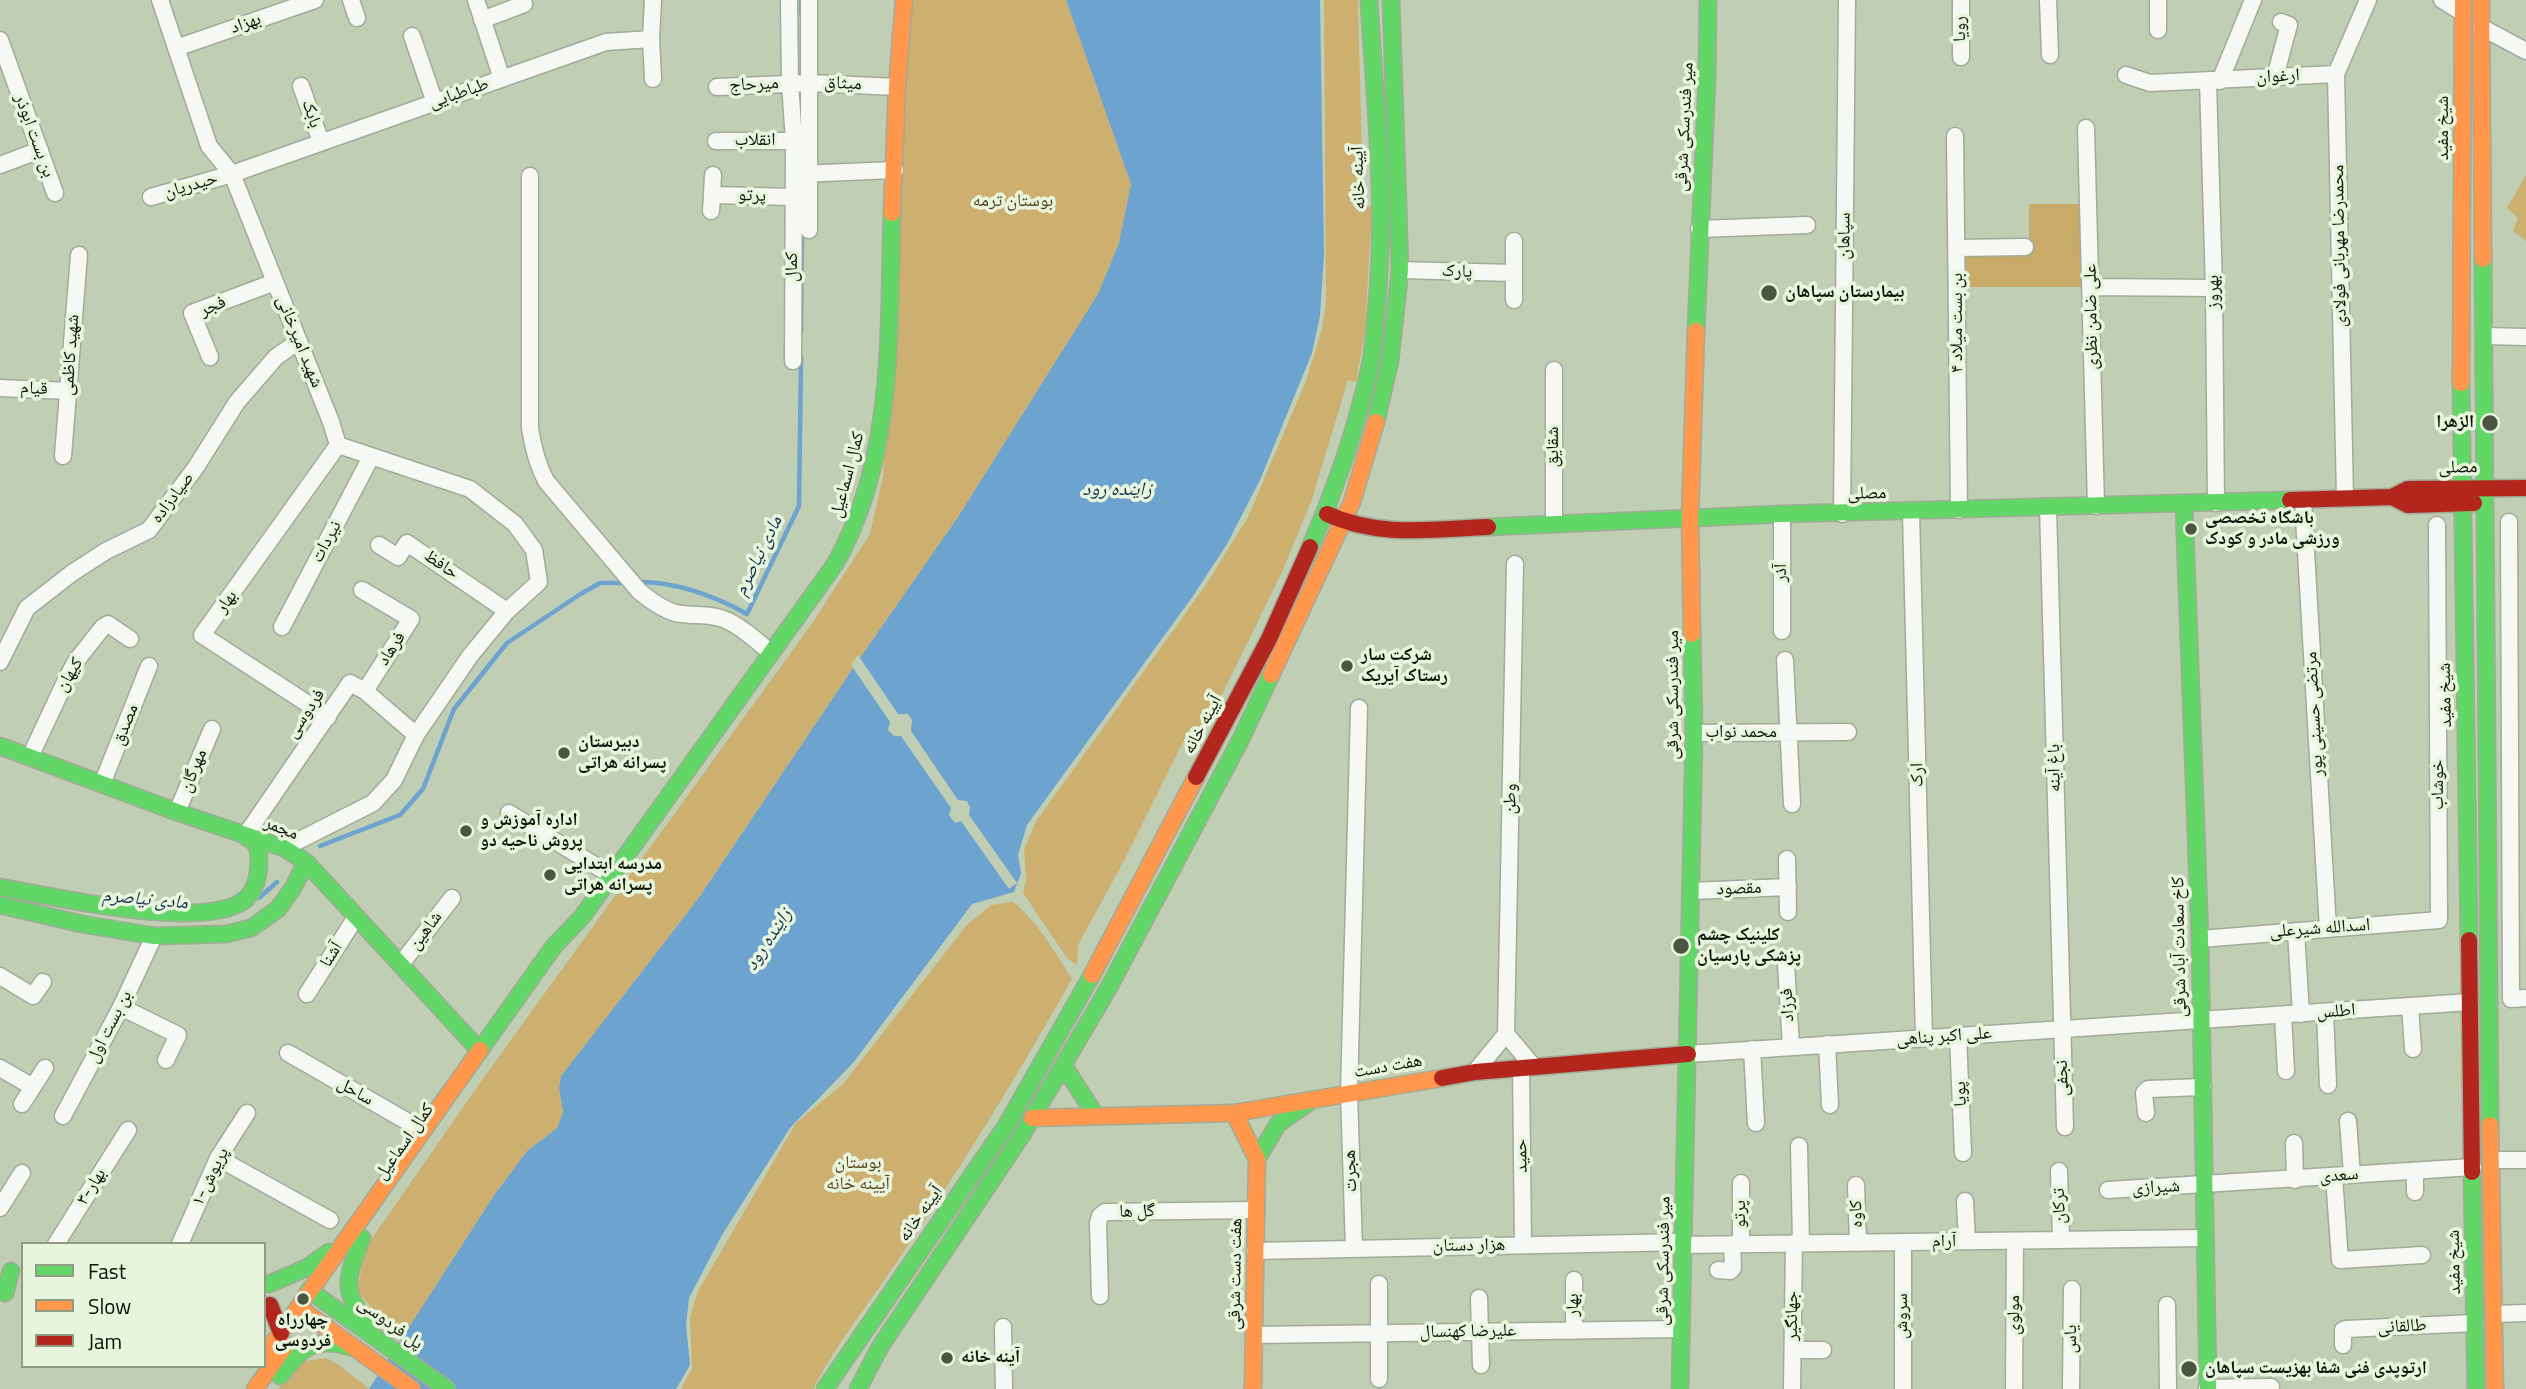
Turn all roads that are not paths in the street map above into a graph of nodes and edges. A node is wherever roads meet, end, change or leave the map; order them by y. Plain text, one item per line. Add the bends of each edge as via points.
1 (316, 0) edge
2 (351, 0) edge
3 (476, 0) edge
4 (522, 0) edge
5 (653, 0) edge
6 (789, 0) edge
7 (809, 0) edge
8 (904, 0) edge
9 (1369, 0) edge
10 (1391, 0) edge
11 (1708, 0) edge
12 (1847, 0) edge
13 (1961, 0) edge
14 (2048, 0) edge
15 (2158, 0) edge
16 (2253, 0) edge
17 (2368, 0) edge
18 (2442, 0) edge
19 (2482, 0) edge
20 (161, 1) edge
21 (2463, 7) edge
22 (357, 18) dead end
23 (482, 20) junction
24 (2281, 22) dead end
25 (2481, 27) junction
26 (2158, 30) dead end
27 (412, 36) dead end
28 (651, 39) junction
29 (0, 40) edge
30 (176, 48) junction
31 (2526, 51) edge
32 (2050, 55) dead end
33 (1961, 57) dead end
34 (2336, 74) junction
35 (2126, 75) dead end
36 (2275, 77) junction
37 (502, 79) junction
38 (653, 79) dead end
39 (2214, 81) junction
40 (810, 82) junction
41 (790, 83) junction
42 (1395, 85) junction
43 (301, 86) dead end
44 (718, 87) dead end
45 (897, 87) junction
46 (1374, 87) junction
47 (435, 103) junction
48 (2086, 128) dead end
49 (1955, 135) dead end
50 (716, 141) dead end
51 (794, 141) junction
52 (321, 142) junction
53 (40, 150) junction
54 (0, 165) edge
55 (895, 170) junction
56 (232, 174) junction
57 (802, 174) junction
58 (713, 175) dead end
59 (530, 176) dead end
60 (55, 192) dead end
61 (151, 197) dead end
62 (793, 197) junction
63 (1807, 225) dead end
64 (1699, 229) junction
65 (809, 230) dead end
66 (1514, 241) dead end
67 (1958, 247) junction
68 (2025, 247) dead end
69 (79, 254) dead end
70 (2483, 259) junction
71 (2463, 260) junction
72 (1400, 270) junction
73 (1514, 274) junction
74 (275, 282) junction
75 (2091, 287) junction
76 (2214, 288) junction
77 (2483, 293) junction
78 (2463, 294) junction
79 (1514, 300) dead end
80 (2484, 336) junction
81 (2526, 337) edge
82 (299, 341) junction
83 (210, 357) dead end
84 (793, 361) dead end
85 (1554, 370) dead end
86 (0, 388) edge
87 (69, 391) junction
88 (338, 445) junction
89 (63, 456) dead end
90 (371, 457) junction
91 (2461, 487) junction
92 (2526, 488) edge
93 (2485, 495) junction
94 (2392, 497) junction
95 (2345, 498) junction
96 (2303, 500) junction
97 (2526, 502) edge
98 (2216, 503) junction
99 (2183, 504) junction
100 (2462, 504) junction
101 (2096, 506) junction
102 (2048, 507) junction
103 (1959, 510) junction
104 (1911, 512) junction
105 (1325, 513) junction
106 (1782, 514) junction
107 (1842, 514) junction
108 (1690, 518) junction
109 (1344, 522) junction
110 (2509, 522) dead end
111 (1554, 524) junction
112 (2437, 525) dead end
113 (379, 545) dead end
114 (1515, 564) dead end
115 (362, 590) dead end
116 (507, 611) junction
117 (282, 627) dead end
118 (1782, 631) dead end
119 (130, 639) dead end
120 (771, 653) junction
121 (1785, 660) dead end
122 (0, 662) edge
123 (149, 666) dead end
124 (365, 691) junction
125 (1359, 708) dead end
126 (328, 717) junction
127 (212, 729) dead end
128 (1789, 732) junction
129 (1848, 732) dead end
130 (1694, 733) junction
131 (416, 735) junction
132 (0, 746) edge
133 (2439, 750) junction
134 (2466, 751) junction
135 (2510, 756) junction
136 (30, 757) junction
137 (2487, 757) junction
138 (102, 784) junction
139 (1792, 804) dead end
140 (2518, 804) edge
141 (177, 812) junction
142 (509, 813) dead end
143 (245, 836) junction
144 (284, 848) junction
145 (1787, 859) dead end
146 (306, 862) junction
147 (611, 875) junction
148 (0, 887) edge
149 (1788, 887) junction
150 (1691, 891) junction
151 (452, 898) dead end
152 (0, 905) edge
153 (2518, 905) edge
154 (1788, 912) dead end
155 (356, 916) junction
156 (582, 917) junction
157 (2439, 920) joint
158 (2328, 929) junction
159 (2296, 931) junction
160 (154, 936) junction
161 (2200, 939) junction
162 (2487, 963) junction
163 (401, 964) junction
164 (1786, 964) dead end
165 (2470, 964) junction
166 (0, 976) edge
167 (43, 982) dead end
168 (307, 994) dead end
169 (2518, 998) edge
170 (2470, 1001) junction
171 (2488, 1001) junction
172 (2410, 1006) junction
173 (121, 1007) junction
174 (2325, 1013) junction
175 (2301, 1014) junction
176 (2283, 1015) junction
177 (2201, 1021) junction
178 (2061, 1030) junction
179 (1506, 1034) junction
180 (1958, 1036) junction
181 (1924, 1038) junction
182 (1827, 1044) junction
183 (1791, 1047) junction
184 (1752, 1049) junction
185 (2413, 1049) dead end
186 (480, 1051) junction
187 (288, 1053) dead end
188 (1688, 1054) junction
189 (166, 1060) dead end
190 (1063, 1065) junction
191 (1527, 1067) junction
192 (0, 1068) edge
193 (45, 1068) dead end
194 (2286, 1071) dead end
195 (1475, 1072) junction
196 (2328, 1085) dead end
197 (33, 1087) junction
198 (2203, 1087) junction
199 (1349, 1093) junction
200 (1312, 1099) junction
201 (22, 1104) dead end
202 (1830, 1105) dead end
203 (247, 1112) dead end
204 (1234, 1113) junction
205 (2146, 1113) dead end
206 (63, 1116) dead end
207 (1096, 1116) junction
208 (1032, 1118) junction
209 (2348, 1121) dead end
210 (1756, 1123) dead end
211 (2065, 1127) dead end
212 (128, 1130) dead end
213 (422, 1130) junction
214 (2294, 1143) dead end
215 (1799, 1146) dead end
216 (1963, 1153) dead end
217 (218, 1158) junction
218 (1257, 1159) junction
219 (2491, 1160) junction
220 (2526, 1160) edge
221 (2473, 1167) junction
222 (2059, 1171) dead end
223 (2415, 1171) junction
224 (22, 1173) dead end
225 (2352, 1175) junction
226 (2334, 1177) junction
227 (2295, 1180) junction
228 (1741, 1183) dead end
229 (1856, 1185) dead end
230 (2204, 1185) junction
231 (2108, 1190) dead end
232 (2415, 1192) dead end
233 (1965, 1201) dead end
234 (0, 1208) edge
235 (1256, 1210) junction
236 (330, 1220) dead end
237 (362, 1238) junction
238 (2205, 1238) junction
239 (2061, 1240) junction
240 (1967, 1241) junction
241 (2015, 1241) junction
242 (57, 1242) edge
243 (181, 1242) edge
244 (344, 1242) junction
245 (1903, 1242) junction
246 (1683, 1243) junction
247 (1797, 1243) junction
248 (1858, 1243) junction
249 (1737, 1244) junction
250 (1523, 1245) junction
251 (1354, 1249) junction
252 (1255, 1251) junction
253 (2422, 1255) dead end
254 (1717, 1270) dead end
255 (11, 1271) edge
256 (1574, 1280) dead end
257 (267, 1284) edge
258 (1379, 1284) dead end
259 (2072, 1289) dead end
260 (21, 1294) edge
261 (315, 1294) junction
262 (2, 1296) edge
263 (1100, 1296) dead end
264 (1479, 1298) dead end
265 (267, 1305) edge
266 (2167, 1305) dead end
267 (304, 1311) junction
268 (2526, 1313) edge
269 (2494, 1314) junction
270 (2475, 1323) junction
271 (1003, 1327) dead end
272 (1681, 1329) junction
273 (1574, 1331) junction
274 (1480, 1332) junction
275 (281, 1333) junction
276 (1379, 1334) junction
277 (1254, 1335) junction
278 (377, 1339) junction
279 (2343, 1345) dead end
280 (1793, 1350) junction
281 (1823, 1350) dead end
282 (361, 1351) junction
283 (266, 1353) edge
284 (1481, 1365) dead end
285 (256, 1368) edge
286 (1379, 1379) dead end
287 (2271, 1387) edge
288 (240, 1389) edge
289 (255, 1389) edge
290 (271, 1389) edge
291 (412, 1389) edge
292 (447, 1389) edge
293 (825, 1389) edge
294 (858, 1389) edge
295 (1004, 1389) edge
296 (1253, 1389) edge
297 (1680, 1389) edge
298 (1793, 1389) edge
299 (1903, 1389) edge
300 (2014, 1389) edge
301 (2071, 1389) edge
302 (2168, 1389) edge
303 (2207, 1389) edge
304 (2476, 1389) edge
305 (2495, 1389) edge

1 - 30 street, بهزاد
2 - 22 street
3 - 23 street
4 - 23 street via 524,4
5 - 28 street
6 - 41 street, کمال
7 - 40 street
8 - 45 main road, کمال اسماعیل
9 - 46 main road, آیینه خانه
10 - 42 main road
11 - 64 main road, میر فندرسکی شرقی
12 - 107 street, سپاهان
13 - 33 street, رویا
14 - 32 street
15 - 26 street
16 - 39 street
17 - 34 street, محمدرضا مهربانی فولادی
18 - 21 street
19 - 25 main road
20 - 30 street, شهید امیرخانی
21 - 71 main road, شیخ مفید
23 - 37 street
24 - 36 street via 2289,25
25 - 31 street
25 - 70 main road
27 - 47 street
28 - 37 street, طباطبایی via 606,42
28 - 38 street
29 - 53 street, بن بست ابوذر
30 - 56 street, شهید امیرخانی via 209,146
34 - 36 street, ارغوان
34 - 95 street, محمدرضا مهربانی فولادی
35 - 39 street, ارغوان via 2150,83
36 - 39 street, ارغوان
37 - 47 street, طباطبایی
39 - 76 street, بهروز
40 - 41 street, میثاق
40 - 45 street, میثاق
40 - 57 street
41 - 44 street, میرحاج
41 - 51 street, کمال
42 - 46 main road
42 - 72 main road
43 - 52 street, بابک
45 - 55 main road, کمال اسماعیل
46 - 105 main road, آیینه خانه via 1380,276 1371,364
47 - 52 street, طباطبایی
48 - 75 street, علی ضامن نظری
49 - 67 street, بن بست میلاد ۴
50 - 51 street, انقلاب
51 - 57 street, کمال
52 - 56 street, طباطبایی
53 - 54 street
53 - 60 street, بن بست ابوذر
55 - 57 street
55 - 120 main road, کمال اسماعیل via 884,400 870,484 835,564
56 - 61 street, حیدریان
56 - 74 street, شهید امیرخانی
57 - 62 street, کمال
57 - 65 street
58 - 62 street, پرتو via 712,203
59 - 120 street via 530,428 539,468 650,600 679,614 725,619
62 - 84 street, کمال
63 - 64 street
64 - 108 main road, میر فندرسکی شرقی
66 - 73 street
67 - 68 street
67 - 103 street, بن بست میلاد ۴
69 - 87 street, شهید کاظمی
70 - 71 main road via 2473,264
70 - 77 main road
71 - 78 main road, شیخ مفید
72 - 73 street, پارک
72 - 109 main road via 1390,360 1372,439
73 - 79 street
74 - 82 street, شهید امیرخانی
74 - 83 street, فجر via 192,313
75 - 76 street
75 - 101 street, علی ضامن نظری
76 - 98 street, بهروز
77 - 78 main road via 2473,286
77 - 80 main road
78 - 91 main road, شیخ مفید
80 - 81 street
80 - 93 main road
82 - 88 street, شهید امیرخانی
82 - 122 street, صیادزاده via 276,357 237,402 149,530 72,572 27,608
85 - 111 street, شقایق
86 - 87 street, قیام
87 - 89 street, شهید کاظمی
88 - 90 street
88 - 126 street, بهار via 202,635
90 - 116 street via 470,489 515,524 534,550 538,582
90 - 117 street, نیردات
91 - 93 main road, مصلی
91 - 94 main road, مصلی via 2408,489
91 - 100 main road, شیخ مفید
92 - 93 main road, مصلی
93 - 97 main road, مصلی
93 - 100 main road, مصلی
93 - 137 main road
94 - 95 main road, مصلی
94 - 100 main road, مصلی via 2408,505
95 - 96 main road, مصلی
96 - 98 main road, مصلی
96 - 158 street, مرتضی حسینی پور
98 - 99 main road, مصلی
99 - 101 main road, مصلی
99 - 161 main road, کاخ سعادت آباد شرقی
100 - 134 main road, شیخ مفید
101 - 102 main road, مصلی
102 - 103 main road, مصلی
102 - 178 street, باغ آینه
103 - 104 main road, مصلی
104 - 107 main road, مصلی
104 - 181 street, ارک
105 - 109 main road, مصلی
105 - 293 main road, آیینه خانه via 1269,639 1085,990 1006,1126
106 - 107 main road, مصلی
106 - 108 main road, مصلی
106 - 118 street, آذر
108 - 111 main road, مصلی
108 - 130 main road, میر فندرسکی شرقی
109 - 111 main road, مصلی via 1383,531
109 - 190 main road via 1241,740
110 - 135 street
112 - 133 street, خوشاب
113 - 116 street, حافظ via 398,557 407,542
114 - 179 street, وطن
115 - 124 street, فرهاد via 411,619
116 - 131 street
119 - 136 street, کیهان via 108,624 103,627 71,670
120 - 147 main road, کمال اسماعیل
121 - 128 street, محمد نواب
123 - 138 street, مصدق
124 - 126 street, فردوسی via 350,683
124 - 131 street
125 - 199 street
126 - 143 street, فردوسی
127 - 141 street, مهرگان
128 - 129 street, محمد نواب
128 - 130 street, محمد نواب
128 - 139 street, محمد نواب
130 - 150 main road, میر فندرسکی شرقی
131 - 144 street via 394,780 373,803
132 - 136 main road, مجمر
133 - 134 street
133 - 157 street, خوشاب
134 - 165 main road, شیخ مفید
135 - 137 street
135 - 140 street
136 - 138 main road, مجمر
137 - 162 main road
138 - 141 main road, مجمر
140 - 153 street
141 - 143 main road, مجمر
142 - 147 street
143 - 144 main road, مجمر
143 - 148 main road via 257,844 260,859 255,883 243,901 225,909 183,913
144 - 146 main road, مجمر
145 - 149 street, مقصود
146 - 155 main road, مجمر
146 - 160 main road via 278,909 251,928 226,934
147 - 156 main road, کمال اسماعیل
149 - 150 street, مقصود
149 - 154 street, مقصود
150 - 188 main road, میر فندرسکی شرقی
151 - 163 street, شاهین
152 - 160 main road
153 - 169 street
155 - 163 main road, مجمر
155 - 168 street, آشنا
156 - 186 main road, کمال اسماعیل via 554,946
156 - 237 main road, کمال اسماعیل via 565,958 488,1058
157 - 158 street, اسدالله شیرعلی
158 - 159 street, اسدالله شیرعلی
159 - 161 street, اسدالله شیرعلی
159 - 175 street
160 - 173 street, بن بست اول
161 - 177 main road, کاخ سعادت آباد شرقی
162 - 165 main road via 2477,970
162 - 171 main road
163 - 186 main road, مجمر
164 - 183 street, فرزاد
165 - 170 main road, شیخ مفید
166 - 167 street via 33,996
170 - 171 main road via 2475,993 2482,993
170 - 172 street, اطلس
170 - 221 main road, شیخ مفید
171 - 219 main road
172 - 174 street, اطلس
172 - 185 street
173 - 189 street via 178,1035
173 - 206 street, بن بست اول
174 - 175 street, اطلس
174 - 196 street
175 - 176 street, اطلس
176 - 177 street, اطلس
176 - 194 street
177 - 178 street, علی اکبر پناهی
177 - 198 main road, کاخ سعادت آباد شرقی
178 - 180 street, علی اکبر پناهی
178 - 211 street, نجفی
179 - 191 street
179 - 195 street
180 - 181 street, علی اکبر پناهی
180 - 216 street, پویا
181 - 182 street, علی اکبر پناهی
182 - 183 street, علی اکبر پناهی
182 - 202 street
183 - 184 street, علی اکبر پناهی
184 - 188 street, علی اکبر پناهی
184 - 210 street
186 - 213 main road, کمال اسماعیل
187 - 213 street, ساحل
188 - 191 main road, هفت دست
188 - 246 main road, میر فندرسکی شرقی
190 - 207 main road
190 - 208 main road
191 - 195 main road, هفت دست
191 - 250 street, حمید
192 - 197 street
193 - 197 street
195 - 199 main road, هفت دست
197 - 201 street
198 - 205 street via 2148,1089 2144,1093
198 - 230 main road, کاخ سعادت آباد شرقی
199 - 200 main road, هفت دست
199 - 251 street, هجرت
200 - 204 main road, هفت دست
200 - 218 main road via 1278,1124
203 - 217 street, ۱-پریوش
204 - 207 main road, هفت دست
204 - 218 main road
207 - 208 main road, هفت دست
208 - 294 main road via 880,1347
209 - 225 street
212 - 242 street, ۳-بهار
213 - 244 main road, کمال اسماعیل
214 - 227 street
215 - 247 street, جهانگیر
217 - 236 street
217 - 243 street, ۱-پریوش
218 - 235 main road, هفت دست شرقی
219 - 220 street
219 - 269 main road
221 - 223 street, سعدی
221 - 270 main road, شیخ مفید
222 - 239 street, ترکان
223 - 225 street, سعدی
223 - 232 street
224 - 234 street
225 - 226 street, سعدی
226 - 227 street, سعدی
226 - 253 street via 2340,1260
227 - 230 street, سعدی
228 - 249 street, پرتو
229 - 248 street, کاوه
230 - 231 street, شیرازی via 2134,1180
230 - 238 main road, کاخ سعادت آباد شرقی
233 - 240 street
235 - 252 main road, هفت دست شرقی
235 - 263 street, گل ها via 1105,1212 1098,1223
237 - 261 main road, کمال اسماعیل
237 - 278 main road via 347,1290 352,1305
238 - 239 street, آرام
238 - 303 main road, کاخ سعادت آباد شرقی
239 - 241 street, آرام
240 - 241 street, آرام
240 - 245 street, آرام
241 - 300 street, مولوی
244 - 257 main road via 306,1268
244 - 261 main road, کمال اسماعیل
245 - 248 street, آرام
245 - 299 street, سروش
246 - 249 street, آرام
246 - 250 street, هزار دستان
246 - 272 main road, میر فندرسکی شرقی
247 - 248 street, آرام
247 - 249 street, آرام
247 - 280 street, جهانگیر
249 - 254 street, پرتو via 1733,1268
250 - 251 street, هزار دستان
251 - 252 street, هزار دستان
252 - 277 main road, هفت دست شرقی
255 - 262 main road
256 - 273 street, بهار
257 - 261 main road
258 - 276 street
259 - 301 street, یاس
260 - 262 main road
261 - 267 main road, کمال اسماعیل
261 - 278 main road, پل فردوسی
264 - 274 street
265 - 267 main road
265 - 275 main road
266 - 302 street
267 - 275 main road, کمال اسماعیل
267 - 282 main road
267 - 289 main road, کمال اسماعیل
268 - 269 street
269 - 305 main road
270 - 279 street, طالقانی via 2346,1329
270 - 304 main road, شیخ مفید
271 - 295 street
272 - 273 street, علیرضا کهنسال
272 - 297 main road, میر فندرسکی شرقی
273 - 274 street, علیرضا کهنسال
274 - 276 street, علیرضا کهنسال
274 - 284 street
275 - 283 main road, کمال اسماعیل
276 - 277 street, علیرضا کهنسال
276 - 286 street
277 - 296 main road, هفت دست شرقی
278 - 292 main road, پل فردوسی
280 - 281 street
280 - 298 street, جهانگیر
282 - 290 main road via 323,1340 314,1343 293,1360
282 - 291 main road
285 - 288 main road
287 - 303 street

